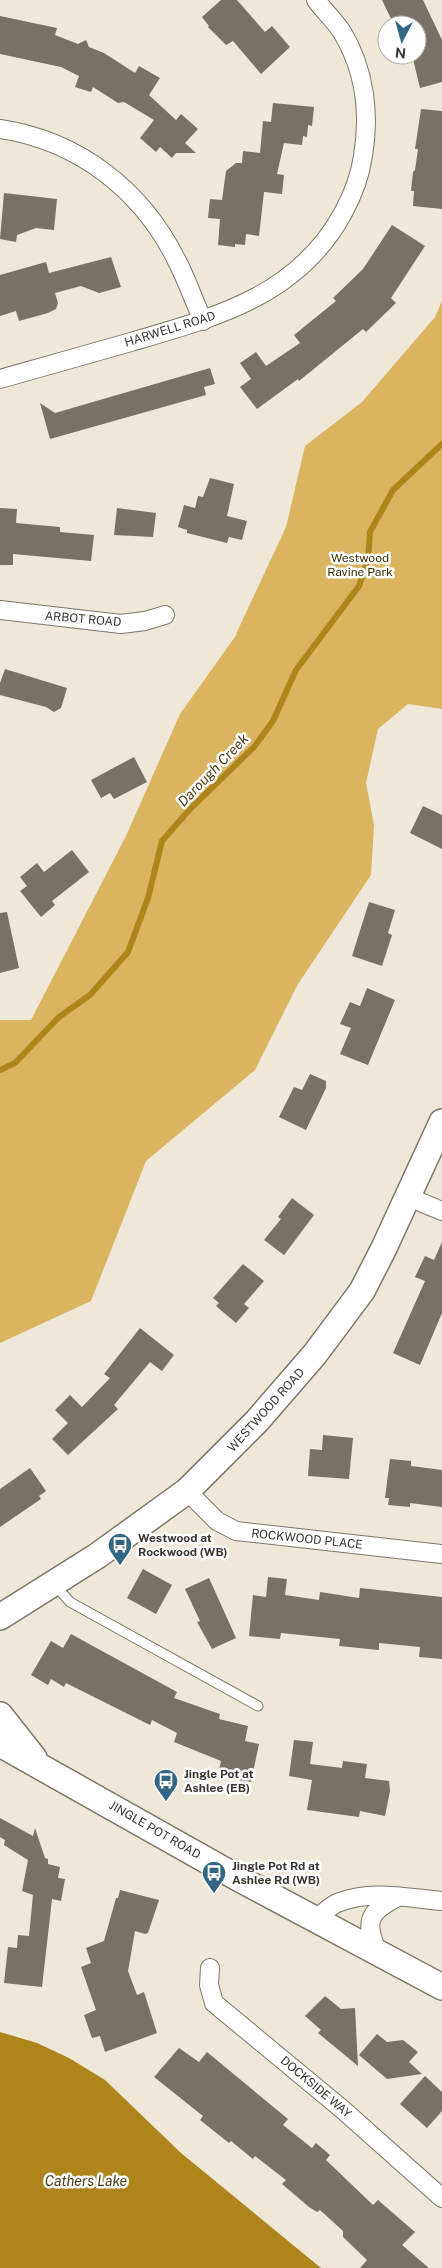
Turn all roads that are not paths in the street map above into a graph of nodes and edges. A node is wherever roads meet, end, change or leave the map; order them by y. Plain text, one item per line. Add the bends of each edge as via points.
1 (316, 0) edge
2 (0, 129) edge
3 (203, 321) junction
4 (0, 379) edge
5 (0, 610) edge
6 (165, 615) dead end
7 (442, 1122) edge
8 (408, 1197) junction
9 (442, 1211) edge
10 (187, 1491) junction
11 (442, 1554) edge
12 (54, 1584) junction
13 (0, 1617) edge
14 (258, 1706) dead end
15 (0, 1715) edge
16 (0, 1744) edge
17 (40, 1766) junction
18 (398, 1897) junction
19 (442, 1901) edge
20 (315, 1920) junction
21 (378, 1953) junction
22 (210, 1968) dead end
23 (442, 1987) edge
24 (442, 2198) edge

1 - 3 street, HARWELL ROAD via 342,33 358,67 366,100 367,133 352,197 337,225 310,261 263,294
2 - 3 street via 58,144 86,158 117,181 142,206 162,233
3 - 4 street, HARWELL ROAD
5 - 6 street, ARBOT ROAD via 121,624
7 - 8 street, WESTWOOD ROAD
8 - 9 street
8 - 10 street, WESTWOOD ROAD via 362,1291 338,1325 257,1421
10 - 11 street, ROCKWOOD PLACE via 217,1521 236,1531
10 - 12 street, WESTWOOD ROAD
12 - 13 street, WESTWOOD ROAD
12 - 14 lane via 70,1602
15 - 17 street
16 - 17 street, JINGLE POT ROAD
17 - 20 street, JINGLE POT ROAD
18 - 19 street
18 - 20 street via 354,1898 336,1904
18 - 21 street via 379,1906 370,1922
20 - 21 street, JINGLE POT ROAD
21 - 23 street, JINGLE POT ROAD
22 - 24 street, DOCKSIDE WAY via 209,1985 214,2002

